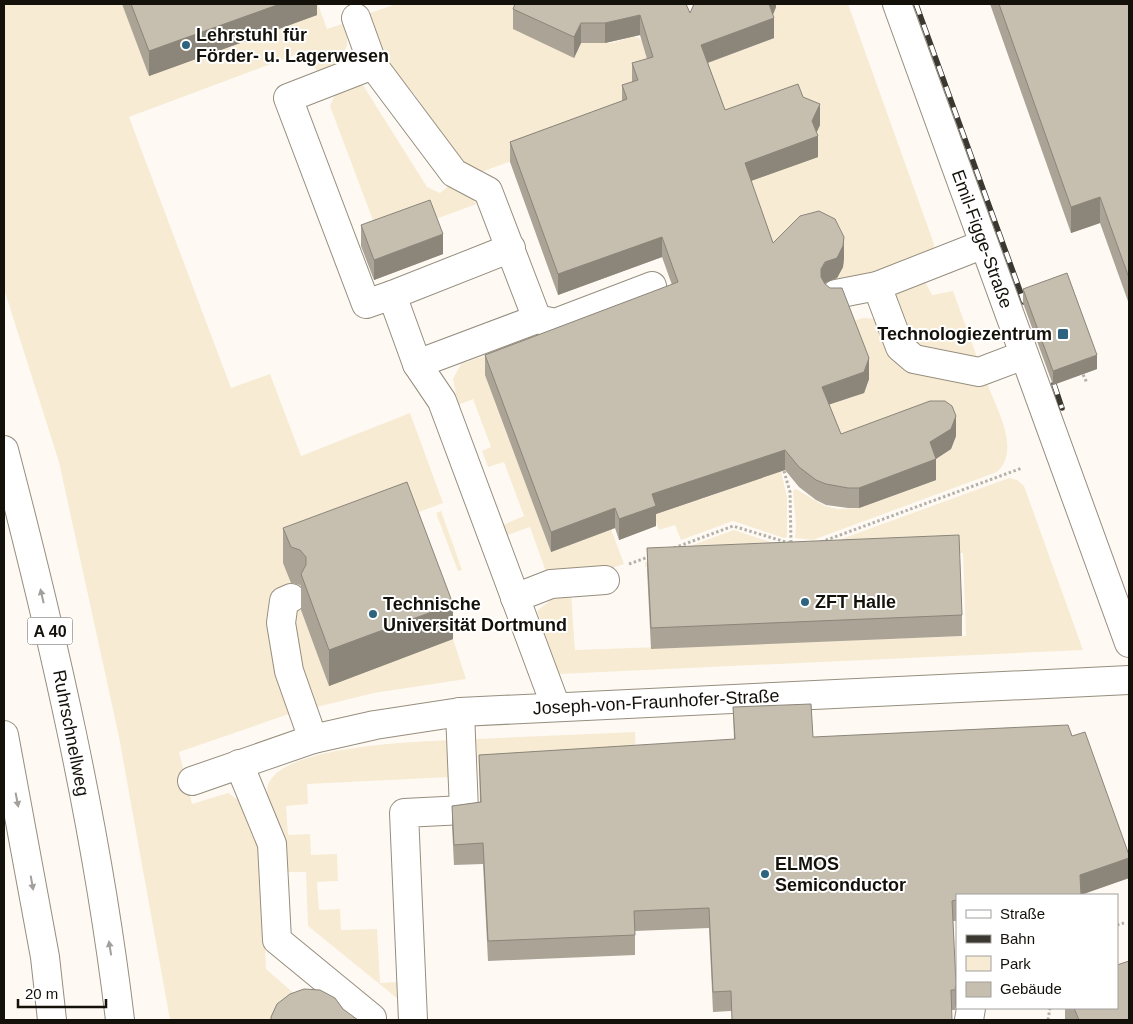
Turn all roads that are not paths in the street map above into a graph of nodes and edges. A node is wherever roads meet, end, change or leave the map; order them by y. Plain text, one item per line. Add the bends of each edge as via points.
1 (897, 4) edge
2 (356, 18) dead end
3 (373, 65) junction
4 (984, 244) junction
5 (511, 248) junction
6 (652, 286) dead end
7 (877, 286) junction
8 (836, 294) edge
9 (392, 295) junction
10 (537, 319) junction
11 (1024, 355) junction
12 (417, 364) junction
13 (4, 450) edge
14 (605, 580) road end
15 (291, 598) dead end
16 (515, 598) junction
17 (1129, 643) edge
18 (1129, 680) edge
19 (556, 707) junction
20 (460, 712) junction
21 (4, 735) edge
22 (313, 739) junction
23 (239, 764) junction
24 (192, 781) dead end
25 (121, 1012) edge
26 (372, 1019) edge
27 (52, 1020) edge
28 (413, 1020) edge

1 - 4 main road, Emil-Figge-Straße
2 - 3 main road
3 - 5 main road via 454,172 488,191
3 - 9 main road via 288,98 366,304
4 - 7 main road
4 - 11 main road, Emil-Figge-Straße
5 - 9 main road
5 - 10 main road
6 - 10 main road via 555,323
7 - 8 main road
7 - 11 main road via 900,347 914,359 979,372
9 - 12 main road
10 - 12 main road
11 - 17 main road, Emil-Figge-Straße
12 - 16 main road via 442,401
25 -> 13 main road, Ruhrschnellweg / A 40 via 88,815 57,663
14 - 16 main road via 551,584
15 - 22 main road via 284,601 281,623 289,671
16 - 19 main road
18 - 19 main road, Joseph-von-Fraunhofer-Straße
19 - 20 main road, Joseph-von-Fraunhofer-Straße
20 - 22 main road, Joseph-von-Fraunhofer-Straße via 375,725
20 - 28 main road via 464,810 404,813
21 -> 27 main road via 45,957
22 - 23 main road, Joseph-von-Fraunhofer-Straße
23 - 24 main road, Joseph-von-Fraunhofer-Straße
23 - 26 main road via 272,844 277,940

